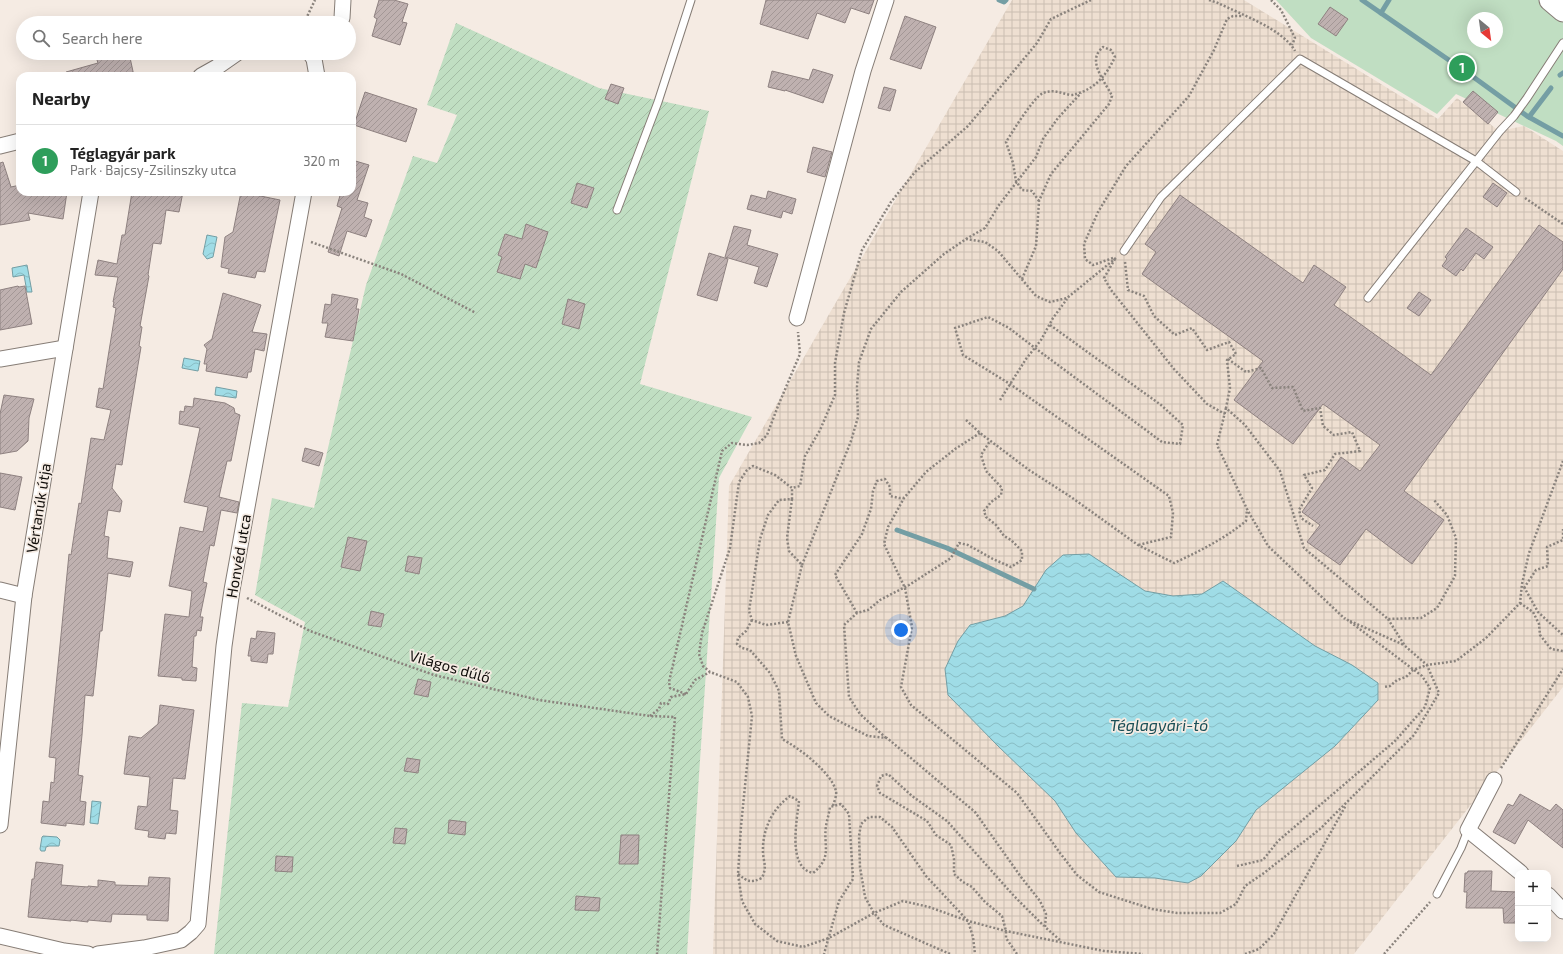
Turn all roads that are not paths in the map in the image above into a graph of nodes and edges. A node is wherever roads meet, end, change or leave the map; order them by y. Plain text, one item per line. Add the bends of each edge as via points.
1 (343, 0) edge
2 (692, 0) edge
3 (886, 0) edge
4 (1550, 0) edge
5 (1563, 11) edge
6 (342, 16) edge
7 (1563, 43) edge
8 (227, 60) edge
9 (314, 60) edge
10 (208, 72) edge
11 (317, 72) edge
12 (16, 142) edge
13 (0, 146) edge
14 (1476, 161) junction
15 (1516, 192) road end
16 (90, 196) edge
17 (303, 196) edge
18 (617, 210) dead end
19 (1124, 251) road end
20 (1368, 298) dead end
21 (797, 318) road end
22 (65, 348) junction
23 (0, 359) edge
24 (0, 590) edge
25 (24, 596) junction
26 (5, 738) edge
27 (1494, 780) road end
28 (0, 825) edge
29 (1468, 830) junction
30 (1517, 870) edge
31 (1437, 894) road end
32 (1551, 898) edge
33 (1563, 911) edge
34 (0, 936) edge
35 (88, 954) edge
36 (98, 954) edge

1 - 6 street
2 - 18 lane via 658,102
3 - 21 street via 863,71
4 - 5 main road
7 - 14 lane via 1514,116
8 - 10 street
9 - 11 street
12 - 13 street
14 - 15 lane
14 - 19 lane via 1300,59 1161,197
14 - 20 lane
16 - 22 street, Vértanúk útja
17 - 36 street, Honvéd utca via 232,590 224,646 198,924 181,940
22 - 23 street
22 - 25 street, Vértanúk útja
24 - 25 street
25 - 26 street, Vértanúk útja
26 - 28 street, Vértanúk útja
27 - 29 street
29 - 30 street
29 - 31 lane
32 - 33 street
34 - 35 street via 68,952

